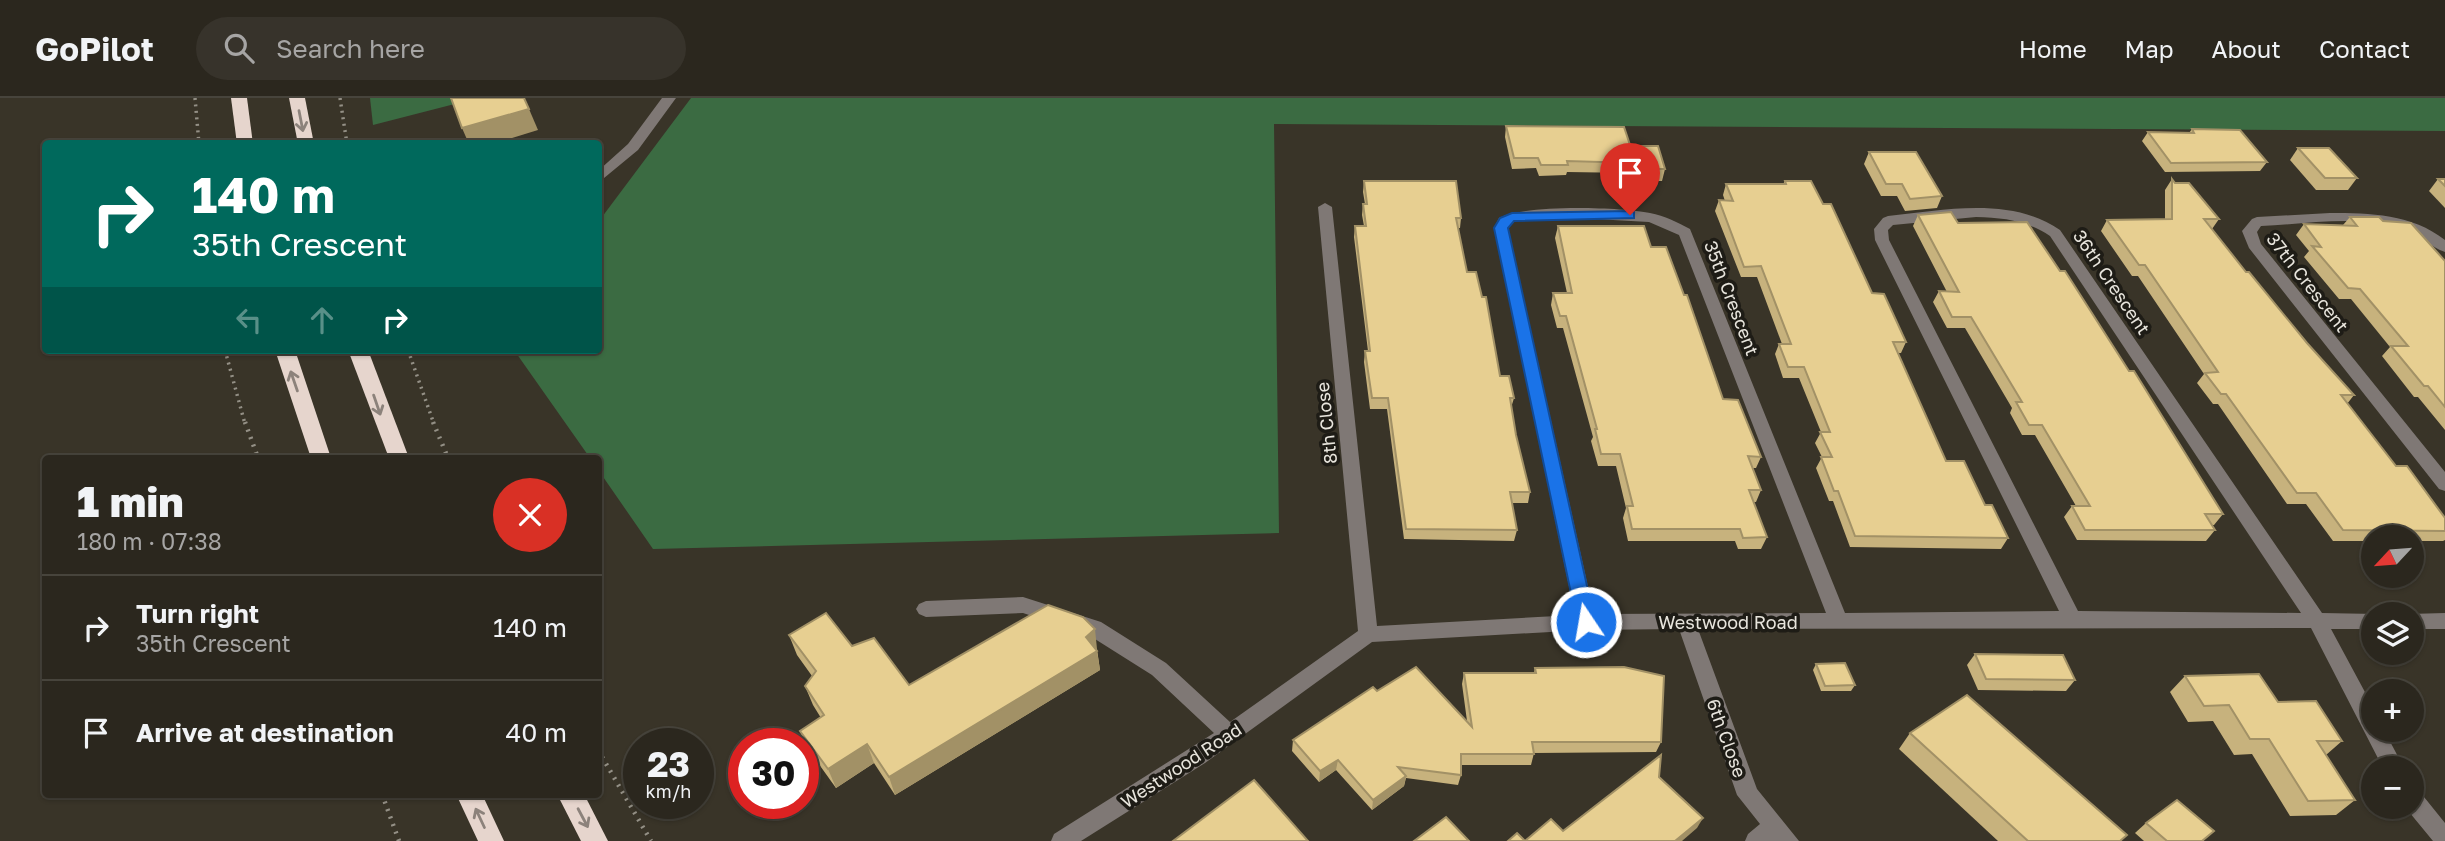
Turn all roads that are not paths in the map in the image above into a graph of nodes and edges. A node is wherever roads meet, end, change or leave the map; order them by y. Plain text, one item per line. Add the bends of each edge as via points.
1 (239, 98) edge
2 (297, 98) edge
3 (668, 98) edge
4 (244, 140) edge
5 (305, 140) edge
6 (602, 174) edge
7 (1325, 207) dead end
8 (2445, 247) edge
9 (286, 354) edge
10 (360, 354) edge
11 (320, 455) edge
12 (398, 455) edge
13 (2445, 484) edge
14 (926, 609) dead end
15 (2072, 619) junction
16 (2318, 621) junction
17 (2361, 621) edge
18 (2424, 621) edge
19 (2445, 621) edge
20 (1586, 622) junction
21 (1839, 622) junction
22 (1686, 623) junction
23 (1368, 634) junction
24 (2361, 704) edge
25 (1229, 734) junction
26 (471, 798) edge
27 (572, 798) edge
28 (2424, 814) edge
29 (1781, 834) edge
30 (2445, 839) edge
31 (491, 841) edge
32 (595, 841) edge
33 (1062, 841) edge
34 (1756, 841) edge

1 - 4 highway
2 -> 5 highway
3 - 6 street via 633,147
7 - 23 street, 8th Close
8 - 13 street, 37th Crescent via 2402,221 2258,222 2249,231 2254,245
11 -> 9 highway
10 -> 12 highway
14 - 25 street via 1023,605 1094,628 1159,669
15 - 16 street, Westwood Road
15 - 16 street, 36th Crescent via 1882,240 1881,229 1888,221 1951,214 2019,215 2050,227
15 - 21 street, Westwood Road
16 - 17 street, Westwood Road
16 - 24 street
18 - 19 street
20 - 21 street, 35th Crescent via 1501,228 1512,217 1646,216 1675,224 1685,232
20 - 22 street, Westwood Road
20 - 23 street, Westwood Road
21 - 22 street, Westwood Road
22 - 29 street, 6th Close via 1748,795
23 - 25 street, Westwood Road
25 - 33 street, Westwood Road
31 -> 26 highway
27 -> 32 highway
28 - 30 street
29 - 34 street

